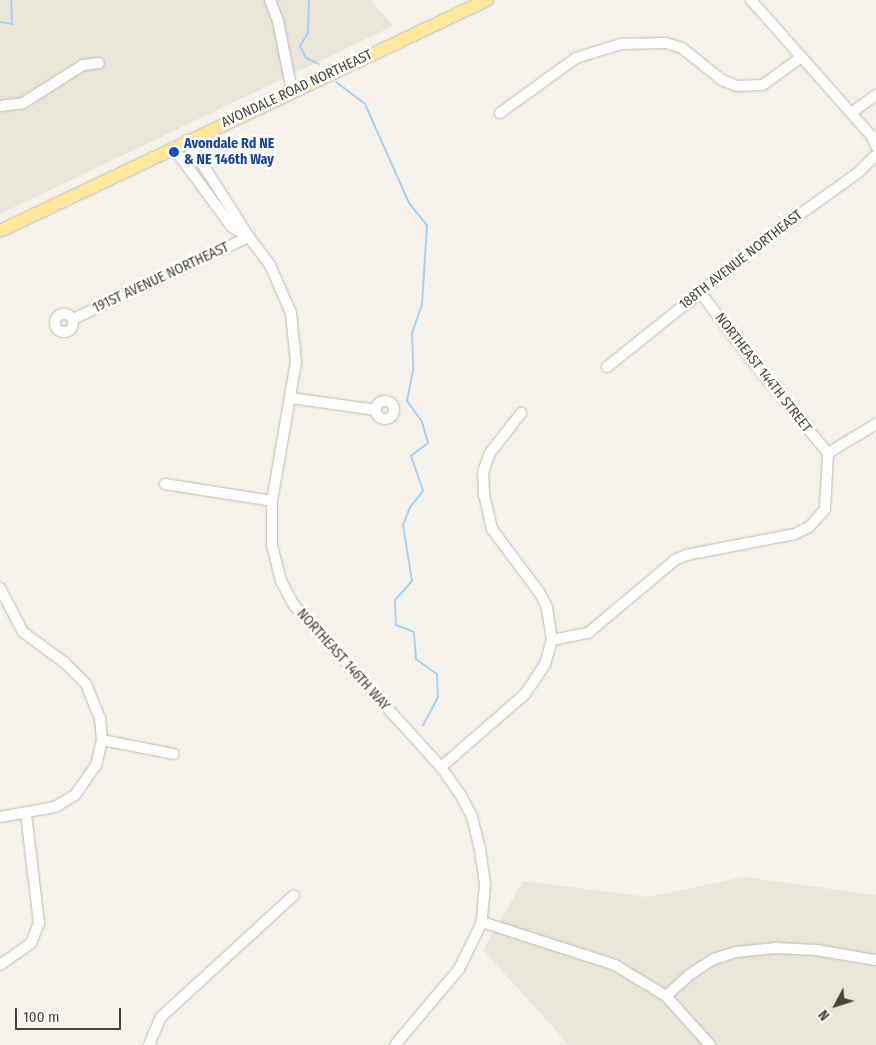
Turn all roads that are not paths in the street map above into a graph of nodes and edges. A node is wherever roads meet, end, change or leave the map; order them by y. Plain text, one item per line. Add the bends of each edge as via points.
1 (270, 0) edge
2 (487, 0) edge
3 (751, 0) edge
4 (800, 58) junction
5 (99, 63) dead end
6 (292, 91) junction
7 (876, 95) edge
8 (0, 106) edge
9 (500, 112) dead end
10 (851, 113) junction
11 (187, 140) junction
12 (876, 146) edge
13 (173, 147) junction
14 (876, 156) edge
15 (0, 231) edge
16 (249, 237) junction
17 (700, 292) junction
18 (73, 319) dead end
19 (607, 367) dead end
20 (291, 398) junction
21 (376, 410) dead end
22 (521, 413) dead end
23 (876, 424) edge
24 (828, 453) junction
25 (164, 484) dead end
26 (272, 501) junction
27 (0, 588) edge
28 (552, 640) junction
29 (102, 740) junction
30 (174, 754) dead end
31 (441, 768) junction
32 (26, 814) junction
33 (0, 817) edge
34 (294, 895) dead end
35 (482, 922) junction
36 (876, 960) edge
37 (0, 965) edge
38 (666, 996) junction
39 (149, 1045) edge
40 (395, 1045) edge
41 (710, 1045) edge

1 - 6 street via 278,21
2 - 6 main road, AVONDALE ROAD NORTHEAST
3 - 4 street
4 - 9 street via 763,84 737,86 722,80 682,48 666,43 621,44 576,58
4 - 10 street
5 - 8 street via 83,65 23,104
6 - 11 main road, AVONDALE ROAD NORTHEAST
7 - 10 street
10 - 12 street
11 - 13 main road, AVONDALE ROAD NORTHEAST
11 - 16 street, NORTHEAST 146TH WAY
13 - 15 main road, AVONDALE ROAD NORTHEAST
13 - 16 street via 232,227
14 - 17 street, 188TH AVENUE NORTHEAST via 860,172
16 - 18 street, 191ST AVENUE NORTHEAST
16 - 20 street, NORTHEAST 146TH WAY via 270,265 291,313 296,362
17 - 19 street, 188TH AVENUE NORTHEAST
17 - 24 street, NORTHEAST 144TH STREET
20 - 21 street
20 - 26 street, NORTHEAST 146TH WAY
22 - 28 street via 502,434 483,472 484,495 492,529 540,592 550,620
23 - 24 street
24 - 28 street via 824,509 809,527 795,534 686,555 675,560 588,633
25 - 26 street
26 - 31 street, NORTHEAST 146TH WAY via 272,545 281,581 294,605
27 - 29 street via 23,632 86,684 100,718
28 - 31 street via 545,664 525,694
29 - 30 street
29 - 32 street via 96,765 75,795 55,807
31 - 35 street, NORTHEAST 146TH WAY via 460,794 476,833 485,884
32 - 33 street
32 - 37 street via 39,923 31,943
34 - 39 street via 161,1018
35 - 38 street via 615,965
35 - 40 street via 460,969
36 - 38 street via 816,950 776,948 736,952 714,959 689,975
38 - 41 street

